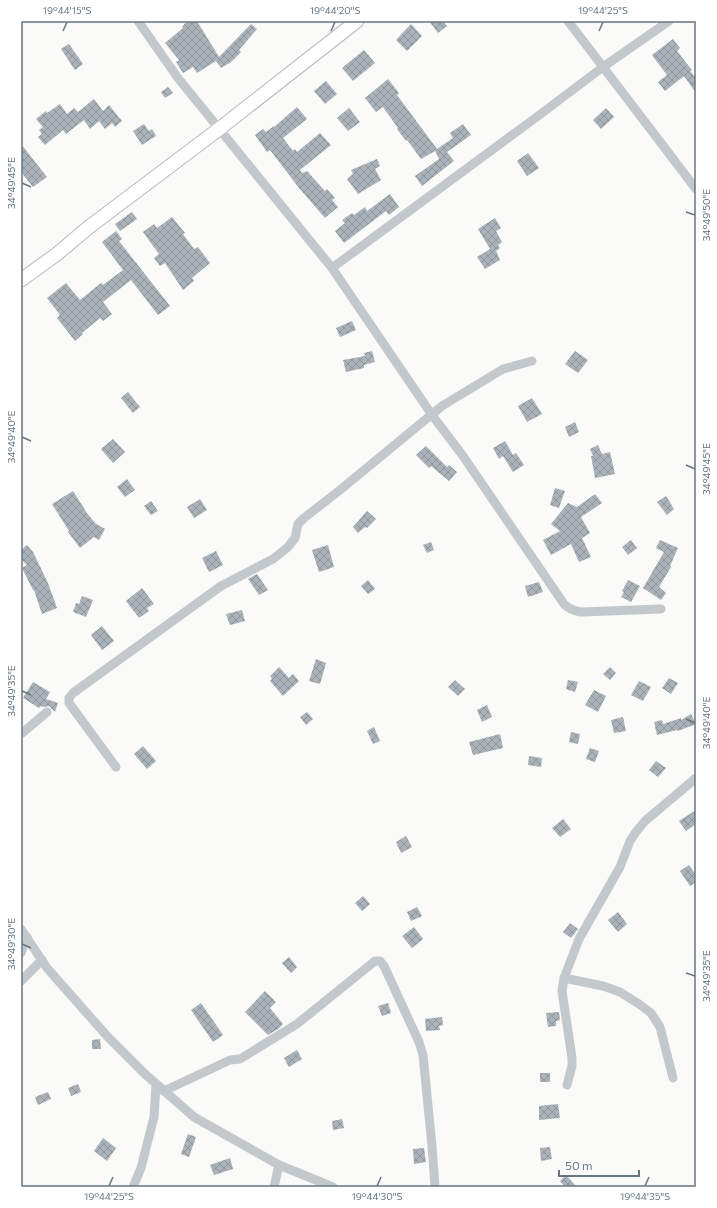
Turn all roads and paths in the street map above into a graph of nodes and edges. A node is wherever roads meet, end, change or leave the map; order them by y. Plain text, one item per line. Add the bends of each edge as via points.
1 (138, 21) edge
2 (357, 21) edge
3 (568, 21) edge
4 (670, 21) edge
5 (603, 67) junction
6 (219, 129) junction
7 (696, 189) edge
8 (332, 268) junction
9 (21, 280) edge
10 (532, 361) dead end
11 (432, 415) junction
12 (661, 609) dead end
13 (47, 712) dead end
14 (21, 734) edge
15 (116, 767) dead end
16 (696, 778) edge
17 (21, 929) edge
18 (27, 937) junction
19 (21, 953) edge
20 (42, 960) junction
21 (564, 978) junction
22 (21, 981) edge
23 (673, 1078) dead end
24 (156, 1084) junction
25 (567, 1085) dead end
26 (164, 1090) junction
27 (279, 1165) junction
28 (134, 1187) edge
29 (274, 1187) edge
30 (333, 1187) edge
31 (435, 1187) edge

1 - 6 street via 178,78
2 - 6 main road
3 - 5 street
4 - 5 street
5 - 7 street
5 - 8 street
6 - 8 street
6 - 9 main road
8 - 11 street
10 - 11 street via 503,370 442,406
11 - 12 street via 455,444 567,608 581,612
11 - 15 street via 304,518 298,524 295,538 288,547 221,586 73,693 69,703
13 - 14 street
16 - 21 street via 646,821 630,841 620,867 579,939
17 - 18 street
18 - 19 street
18 - 20 street
20 - 22 street
20 - 24 street via 107,1036
21 - 23 street via 620,992 650,1013 660,1027
21 - 25 street via 562,991 572,1058
24 - 26 street
24 - 28 street via 154,1117
26 - 27 street via 194,1117
26 - 31 street via 230,1060 240,1059 297,1024 375,961 380,961 419,1042 423,1056
27 - 29 street
27 - 30 street

